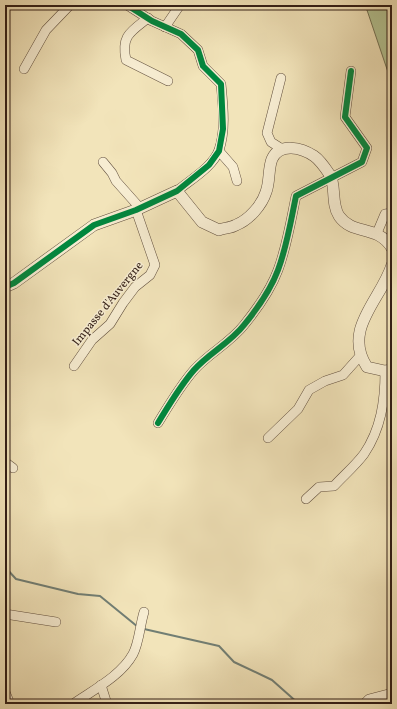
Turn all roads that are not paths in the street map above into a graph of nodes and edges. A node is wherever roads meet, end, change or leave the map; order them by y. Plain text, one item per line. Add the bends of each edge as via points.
1 (70, 5) edge
2 (127, 5) edge
3 (180, 5) edge
4 (148, 18) junction
5 (165, 27) junction
6 (24, 69) dead end
7 (351, 71) dead end
8 (280, 78) dead end
9 (168, 81) dead end
10 (282, 149) junction
11 (219, 150) junction
12 (103, 162) dead end
13 (331, 176) junction
14 (237, 181) dead end
15 (177, 191) junction
16 (138, 209) junction
17 (392, 213) edge
18 (377, 233) junction
19 (392, 248) edge
20 (391, 269) edge
21 (5, 287) edge
22 (360, 356) junction
23 (74, 366) dead end
24 (388, 371) edge
25 (158, 423) dead end
26 (268, 438) dead end
27 (5, 462) edge
28 (13, 468) dead end
29 (306, 499) dead end
30 (144, 612) dead end
31 (5, 614) edge
32 (56, 622) dead end
33 (101, 685) junction
34 (5, 692) edge
35 (392, 693) edge
36 (10, 704) edge
37 (73, 704) edge
38 (107, 704) edge
39 (364, 704) edge

1 - 6 street via 46,30
2 - 4 street
3 - 5 street
4 - 5 street
4 - 9 street via 130,33 123,46 126,60
5 - 11 street via 181,34 198,50 204,66 221,84 223,129
7 - 13 street via 345,117 367,148 362,162
8 - 10 street via 267,133 271,142
10 - 13 street via 293,147 315,157
10 - 15 street via 272,159 266,193 256,210 237,225 219,230 202,222
11 - 14 street via 234,167
11 - 15 street via 208,165
12 - 16 street
13 - 18 street via 338,215 354,227
13 - 25 street via 296,196 278,271 261,300 244,326 195,369
15 - 16 street
16 - 21 street via 94,225
16 - 23 street, Impasse d'Auvergne via 155,265 150,275 135,287 110,324 92,340
17 - 18 street via 385,214
18 - 19 street via 387,240
20 - 22 street via 360,327
22 - 24 street via 367,367
22 - 26 street via 343,375 325,380 309,390 298,409
24 - 29 street via 380,424 364,454 334,486 319,487
27 - 28 street
30 - 33 street via 134,654
31 - 32 street
33 - 37 street
33 - 38 street
34 - 36 street
35 - 39 street via 369,699

